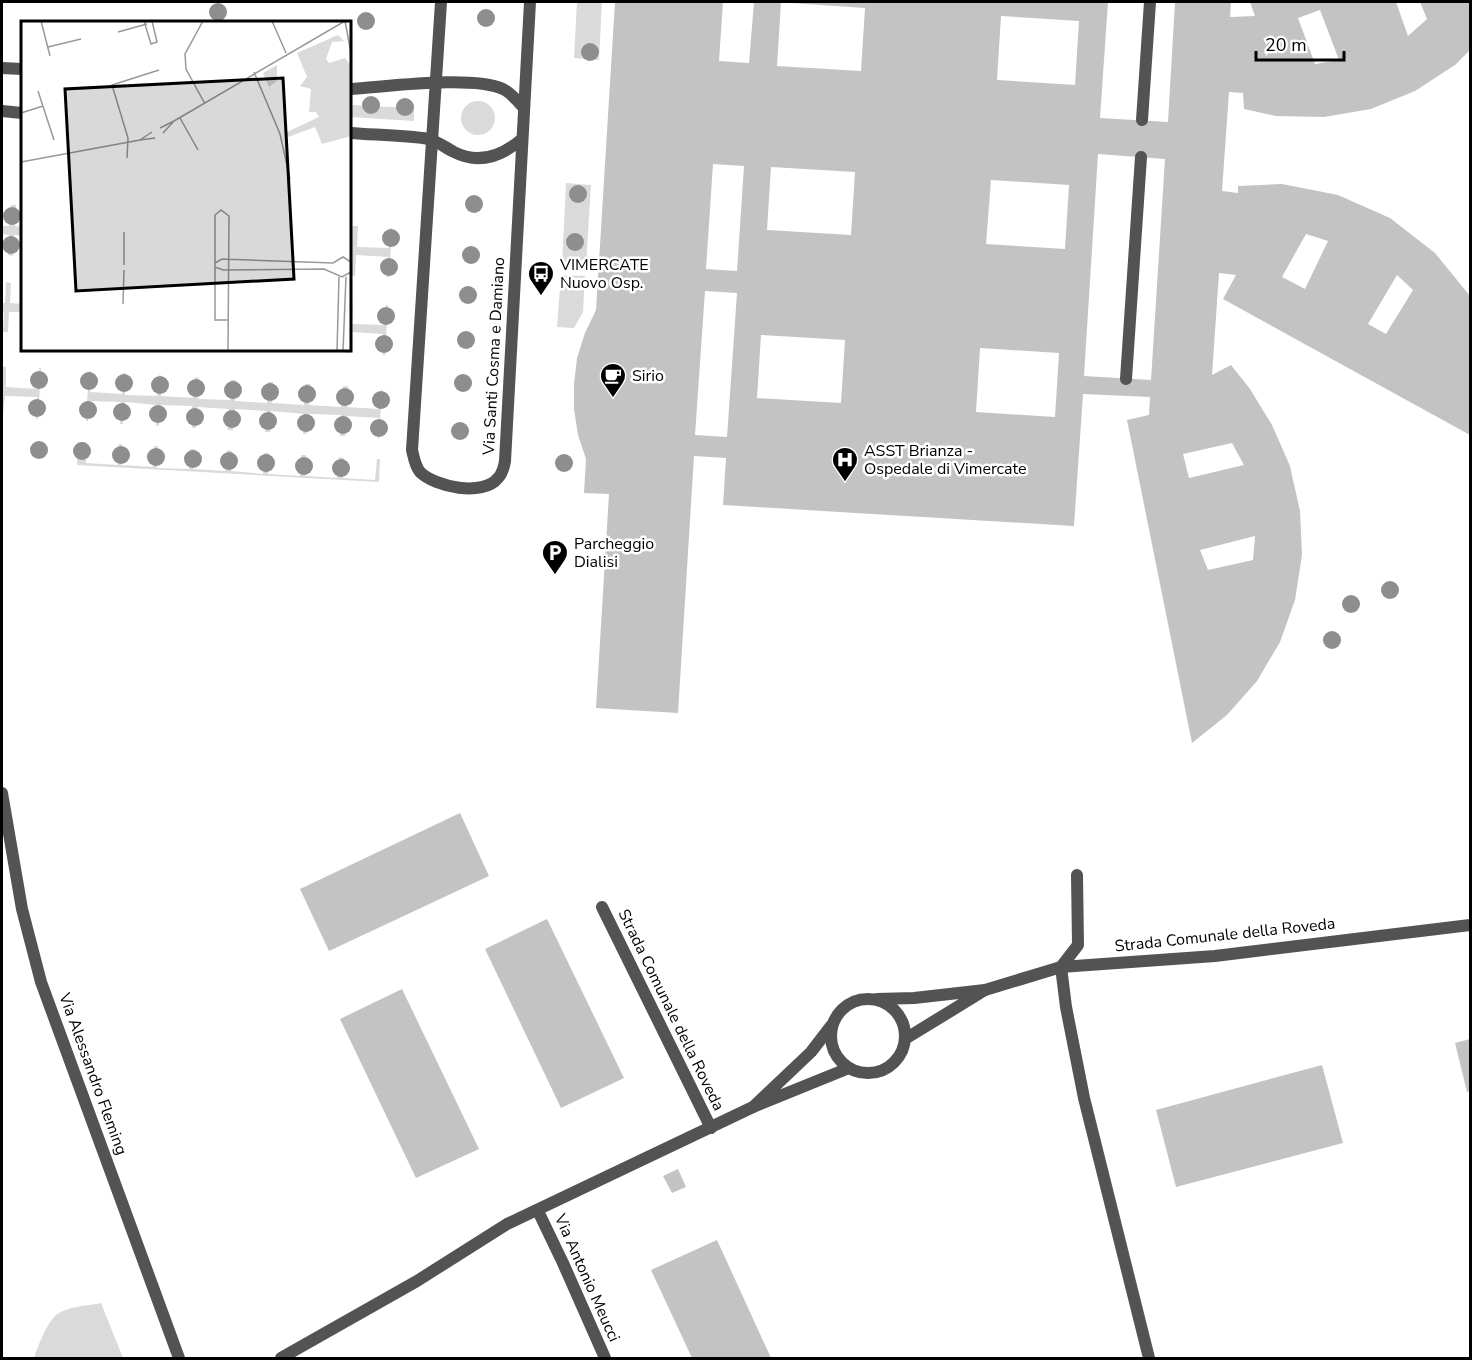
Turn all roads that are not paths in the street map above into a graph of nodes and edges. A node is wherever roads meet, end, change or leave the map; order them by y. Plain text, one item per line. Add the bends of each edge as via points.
1 (441, 2) edge
2 (530, 2) edge
3 (1150, 2) edge
4 (2, 68) edge
5 (21, 69) edge
6 (435, 84) junction
7 (351, 89) edge
8 (524, 108) junction
9 (2, 111) edge
10 (21, 112) edge
11 (1142, 120) dead end
12 (351, 133) edge
13 (522, 139) junction
14 (432, 140) junction
15 (1141, 157) dead end
16 (1126, 379) dead end
17 (2, 793) edge
18 (1077, 875) dead end
19 (602, 907) dead end
20 (1470, 925) edge
21 (1061, 968) junction
22 (985, 990) junction
23 (868, 999) junction
24 (832, 1025) junction
25 (905, 1039) junction
26 (849, 1068) junction
27 (753, 1107) junction
28 (711, 1128) junction
29 (538, 1211) junction
30 (179, 1359) edge
31 (281, 1359) edge
32 (605, 1359) edge
33 (1149, 1359) edge

1 - 6 street, Via Santi Cosma e Damiano
2 - 8 street, Via Santi Cosma e Damiano
3 - 11 street
4 - 5 street
6 - 7 street
6 - 8 street via 492,86 513,96
6 - 14 street, Via Santi Cosma e Damiano
8 - 13 street, Via Santi Cosma e Damiano
9 - 10 street
12 - 14 street
13 - 14 street via 510,150 493,157 474,158 457,154
13 - 14 street, Via Santi Cosma e Damiano via 505,461 493,484 468,489 442,484 421,472 414,463 412,450
15 - 16 street
17 - 30 street, Via Alessandro Fleming via 22,909 41,982
18 - 21 street via 1078,945
19 - 28 street, Strada Comunale della Roveda
20 - 21 street, Strada Comunale della Roveda via 1215,956
21 - 22 street, Strada Comunale della Roveda
21 - 33 street via 1084,1098
22 - 23 street, Strada Comunale della Roveda
22 - 25 street, Strada Comunale della Roveda
23 - 24 street, Strada Comunale della Roveda via 846,1006
23 - 25 street via 890,1006 904,1027
24 - 26 street via 833,1049
24 - 27 street, Strada Comunale della Roveda via 811,1052
25 - 26 street, Strada Comunale della Roveda via 902,1051 885,1069 860,1072
26 - 27 street, Strada Comunale della Roveda
27 - 28 street, Strada Comunale della Roveda
28 - 29 street, Strada Comunale della Roveda
29 - 31 street via 507,1224
29 - 32 street, Via Antonio Meucci

